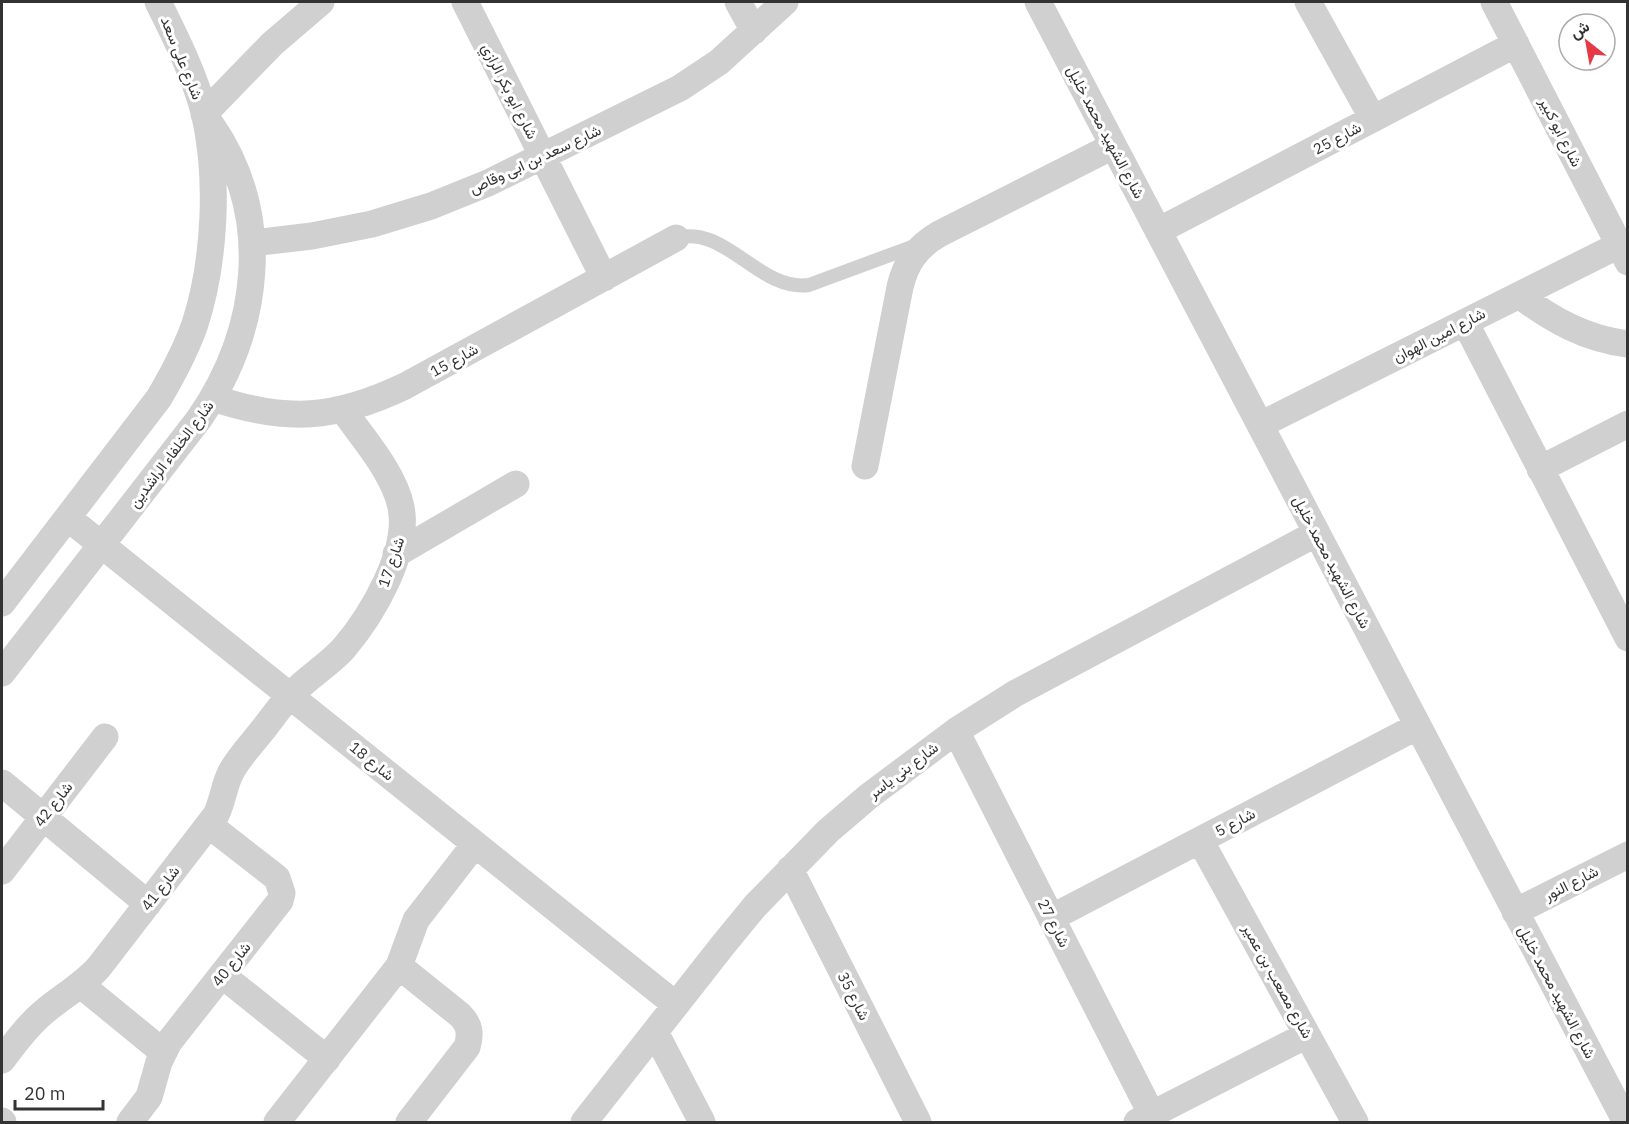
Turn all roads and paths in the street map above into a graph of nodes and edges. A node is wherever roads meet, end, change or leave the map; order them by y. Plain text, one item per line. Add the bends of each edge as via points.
1 (158, 2) edge
2 (321, 2) edge
3 (465, 2) edge
4 (738, 2) edge
5 (785, 2) edge
6 (1038, 2) edge
7 (1308, 2) edge
8 (1494, 2) edge
9 (754, 31) junction
10 (1516, 44) junction
11 (204, 114) junction
12 (1373, 119) junction
13 (1113, 146) junction
14 (543, 156) junction
15 (1158, 231) junction
16 (676, 238) joint
17 (927, 241) junction
18 (252, 243) junction
19 (1623, 254) edge
20 (604, 278) junction
21 (1519, 295) junction
22 (1465, 322) junction
23 (1628, 344) edge
24 (213, 398) junction
25 (343, 410) junction
26 (1260, 424) junction
27 (1628, 424) edge
28 (865, 466) dead end
29 (1540, 469) junction
30 (516, 484) dead end
31 (68, 518) junction
32 (1317, 533) junction
33 (101, 545) junction
34 (396, 554) junction
35 (2, 603) edge
36 (1628, 638) edge
37 (2, 673) edge
38 (290, 695) junction
39 (1418, 726) junction
40 (956, 731) junction
41 (105, 737) dead end
42 (2, 783) edge
43 (43, 818) junction
44 (209, 825) junction
45 (1200, 840) junction
46 (475, 844) junction
47 (1628, 855) edge
48 (790, 869) junction
49 (2, 871) edge
50 (148, 904) junction
51 (1515, 912) junction
52 (1052, 918) junction
53 (399, 966) junction
54 (222, 975) junction
55 (81, 985) junction
56 (676, 1005) junction
57 (655, 1032) junction
58 (1307, 1035) junction
59 (163, 1052) junction
60 (327, 1059) junction
61 (2, 1060) edge
62 (1144, 1119) edge
63 (415, 1120) edge
64 (130, 1122) edge
65 (277, 1122) edge
66 (584, 1122) edge
67 (702, 1122) edge
68 (918, 1122) edge
69 (1355, 1122) edge
70 (1626, 1122) edge

1 - 11 street, شارع على سعد
2 - 11 street via 272,44
3 - 14 street, شارع ابو بكر الرازي
4 - 9 street
5 - 9 street, شارع سعد بن ابى وقاص
6 - 13 street, شارع الشهيد محمد خليل
7 - 12 street
8 - 10 street, شارع ابو كبير
9 - 14 street, شارع سعد بن ابى وقاص via 719,62 680,88
10 - 12 street, شارع 25
10 - 19 street, شارع ابو كبير
11 - 18 street, شارع الخلفاء الراشدين via 228,153 242,188
11 - 31 street via 212,210 205,284 195,324 180,362 159,398
12 - 15 street, شارع 25
13 - 15 street, شارع الشهيد محمد خليل
13 - 17 street
14 - 18 street, شارع سعد بن ابى وقاص via 469,191 372,224
14 - 20 street, شارع ابو بكر الرازي
15 - 26 street, شارع الشهيد محمد خليل
16 - 17 lane via 705,238 779,281 799,287
16 - 20 street, شارع 15
17 - 28 street via 917,250 904,274
18 - 24 street, شارع الخلفاء الراشدين via 252,276 245,318 229,369
19 - 21 street, شارع امين الهوان
20 - 25 street, شارع 15 via 405,386
21 - 22 street, شارع امين الهوان
21 - 23 street via 1564,325 1589,336
22 - 26 street, شارع امين الهوان
22 - 29 street
24 - 25 street, شارع 15 via 277,414
24 - 33 street, شارع الخلفاء الراشدين
25 - 34 street, شارع 17 via 394,487 401,509 402,532
26 - 32 street, شارع الشهيد محمد خليل
27 - 29 street
29 - 36 street
30 - 34 street
31 - 33 street, شارع 18
31 - 35 street
32 - 39 street, شارع الشهيد محمد خليل
32 - 40 street, شارع بنى ياسر via 1016,693
33 - 37 street, شارع الخلفاء الراشدين
33 - 38 street, شارع 18
34 - 38 street, شارع 17 via 384,588 366,619 344,648
38 - 44 street, شارع 41 via 232,772
38 - 46 street, شارع 18
39 - 45 street, شارع 5
39 - 51 street, شارع الشهيد محمد خليل
40 - 48 street, شارع بنى ياسر via 869,796
40 - 52 street, شارع 27
41 - 43 street, شارع 42
42 - 43 street
43 - 49 street, شارع 42
43 - 50 street
44 - 50 street, شارع 41
44 - 54 street, شارع 40 via 271,873 282,893 276,908
45 - 52 street, شارع 5
45 - 58 street, شارع مصعب بن عمير
46 - 53 street via 416,920
46 - 56 street, شارع 18
47 - 51 street, شارع النور
48 - 56 street, شارع بنى ياسر
48 - 68 street, شارع 35
50 - 55 street, شارع 41
51 - 70 street, شارع الشهيد محمد خليل
52 - 62 street, شارع 27
53 - 60 street
53 - 63 street via 467,1021 470,1030 467,1047
54 - 59 street, شارع 40
54 - 60 street
55 - 59 street
55 - 61 street, شارع 41 via 30,1024
56 - 57 street, شارع بنى ياسر
57 - 66 street, شارع بنى ياسر
57 - 67 street
58 - 62 street
58 - 69 street, شارع مصعب بن عمير
59 - 64 street, شارع 40 via 149,1096
60 - 65 street

